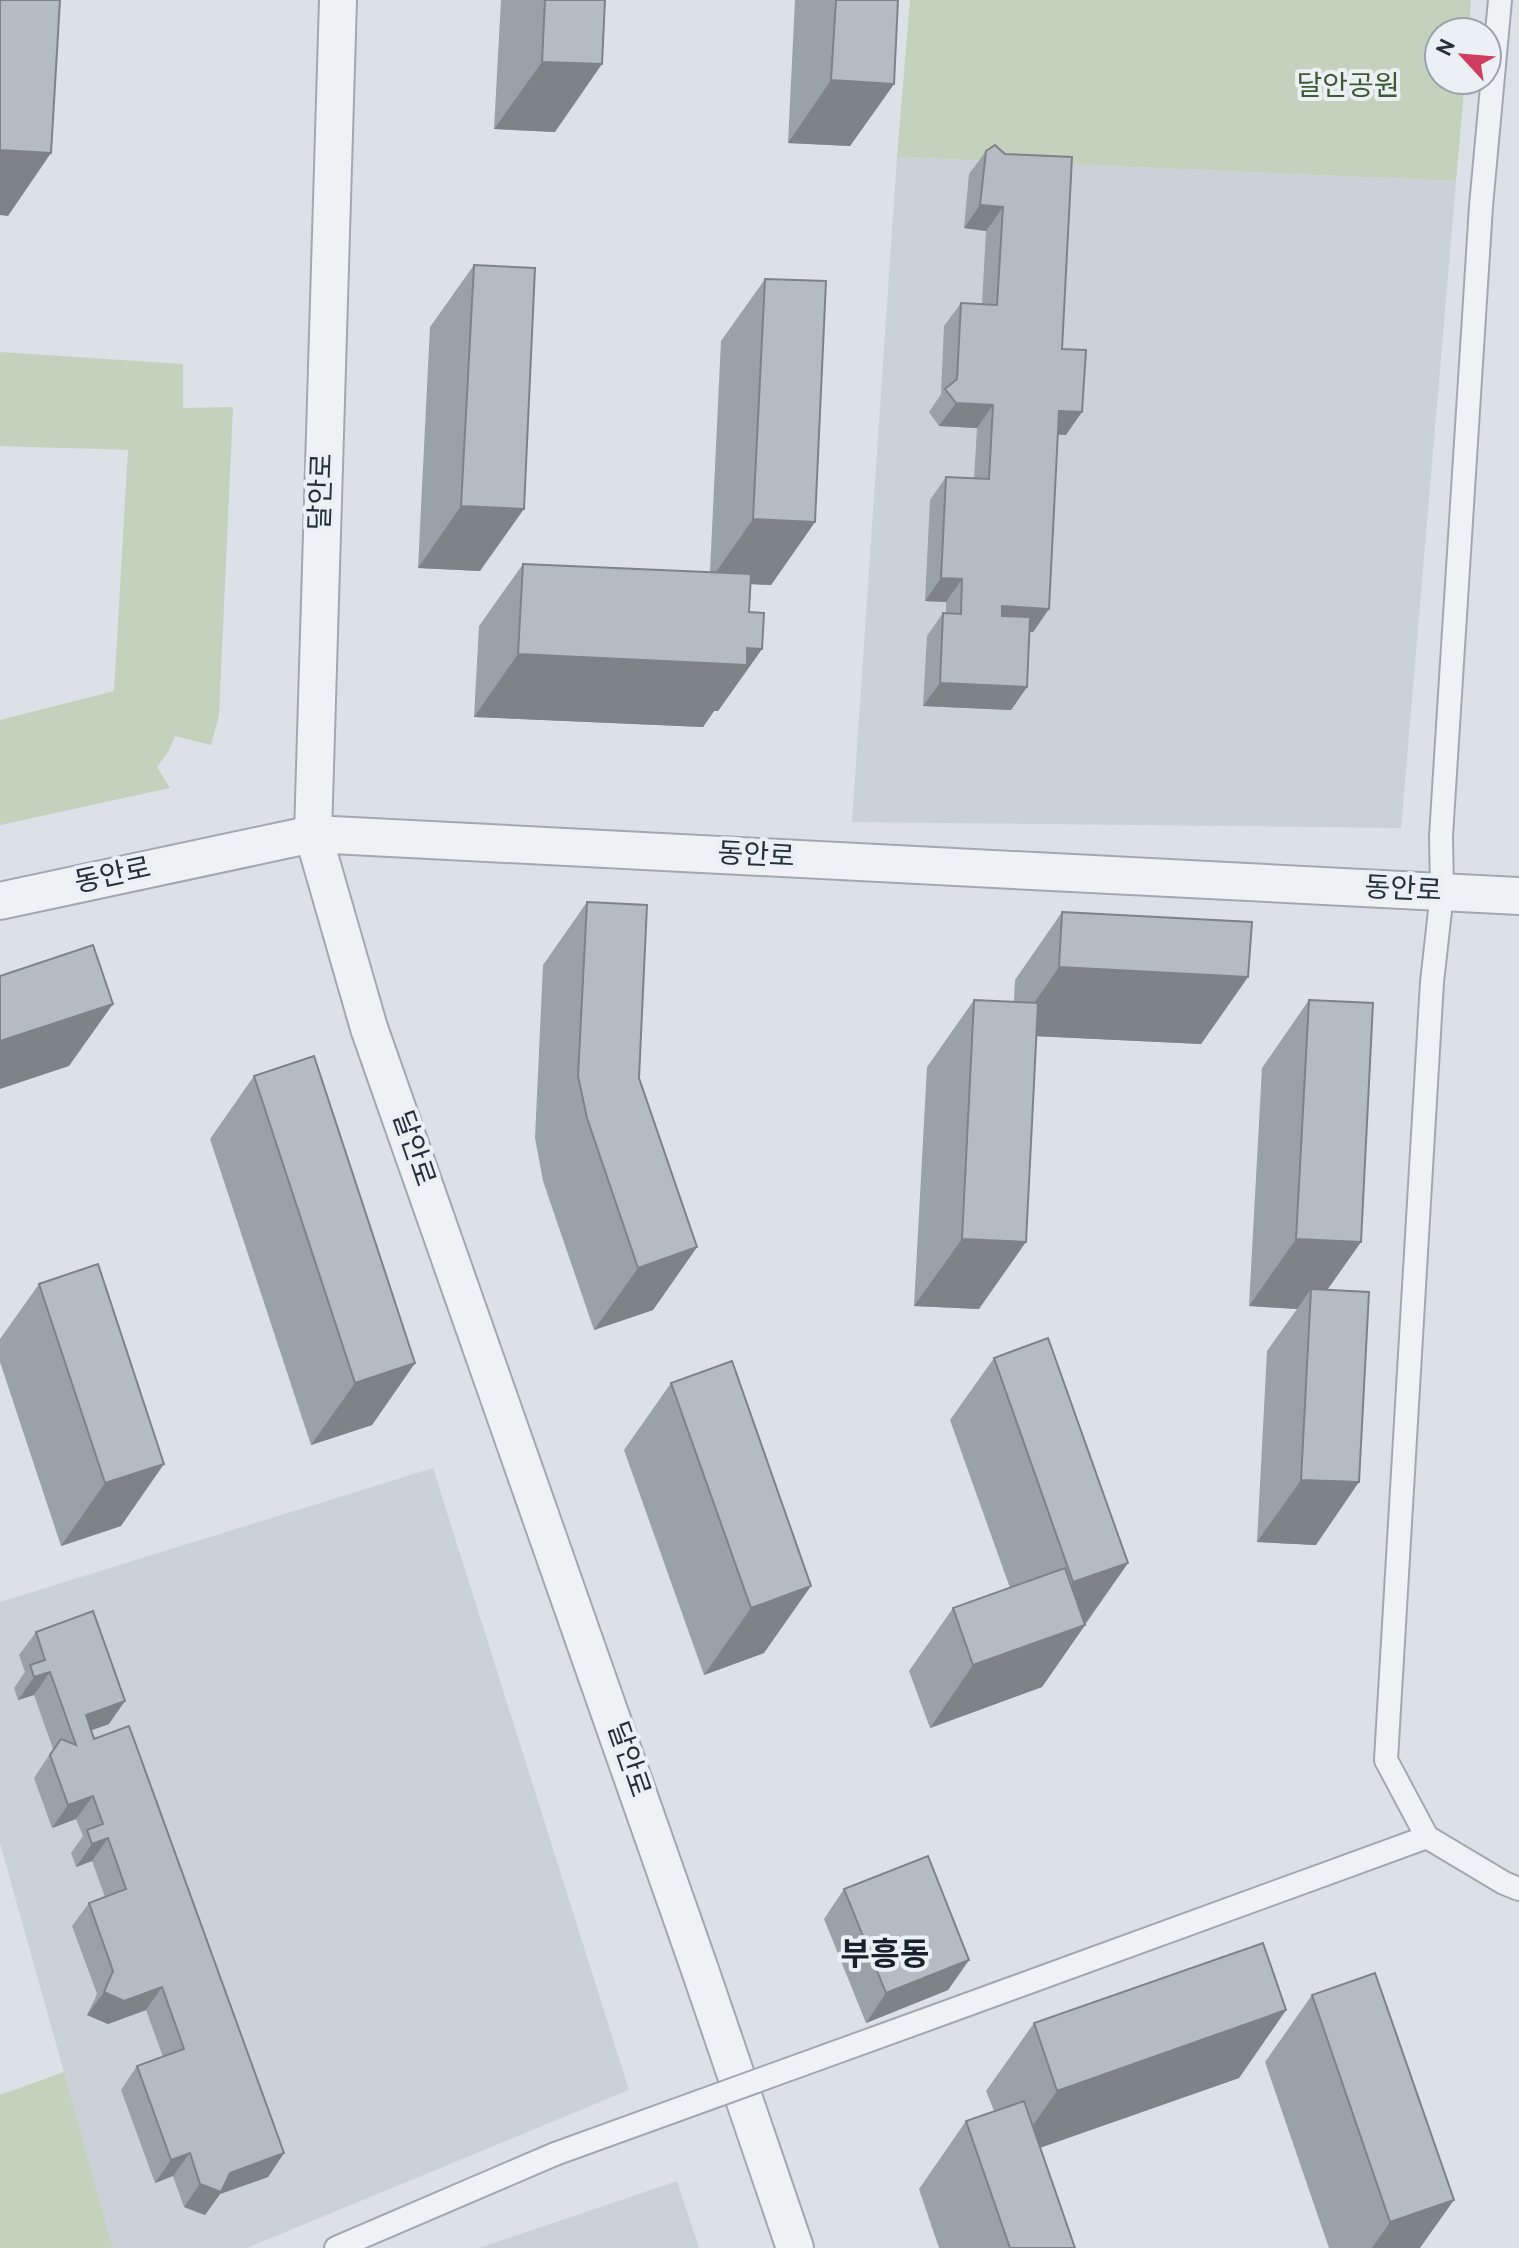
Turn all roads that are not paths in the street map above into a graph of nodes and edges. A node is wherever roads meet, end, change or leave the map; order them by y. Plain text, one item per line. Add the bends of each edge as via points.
1 (338, 0) edge
2 (1500, 0) edge
3 (313, 834) junction
4 (1442, 893) junction
5 (1519, 896) edge
6 (0, 901) edge
7 (1427, 1837) junction
8 (1519, 1889) edge
9 (336, 2248) edge
10 (795, 2248) edge

1 - 3 street, 달안로
2 - 4 street via 1481,206 1441,836
3 - 4 street, 동안로
3 - 6 street, 동안로
3 - 10 street, 달안로 via 369,1028
4 - 5 street, 동안로
4 - 7 street via 1432,982 1386,1760
7 - 8 street
7 - 9 street, bridge via 555,2154

